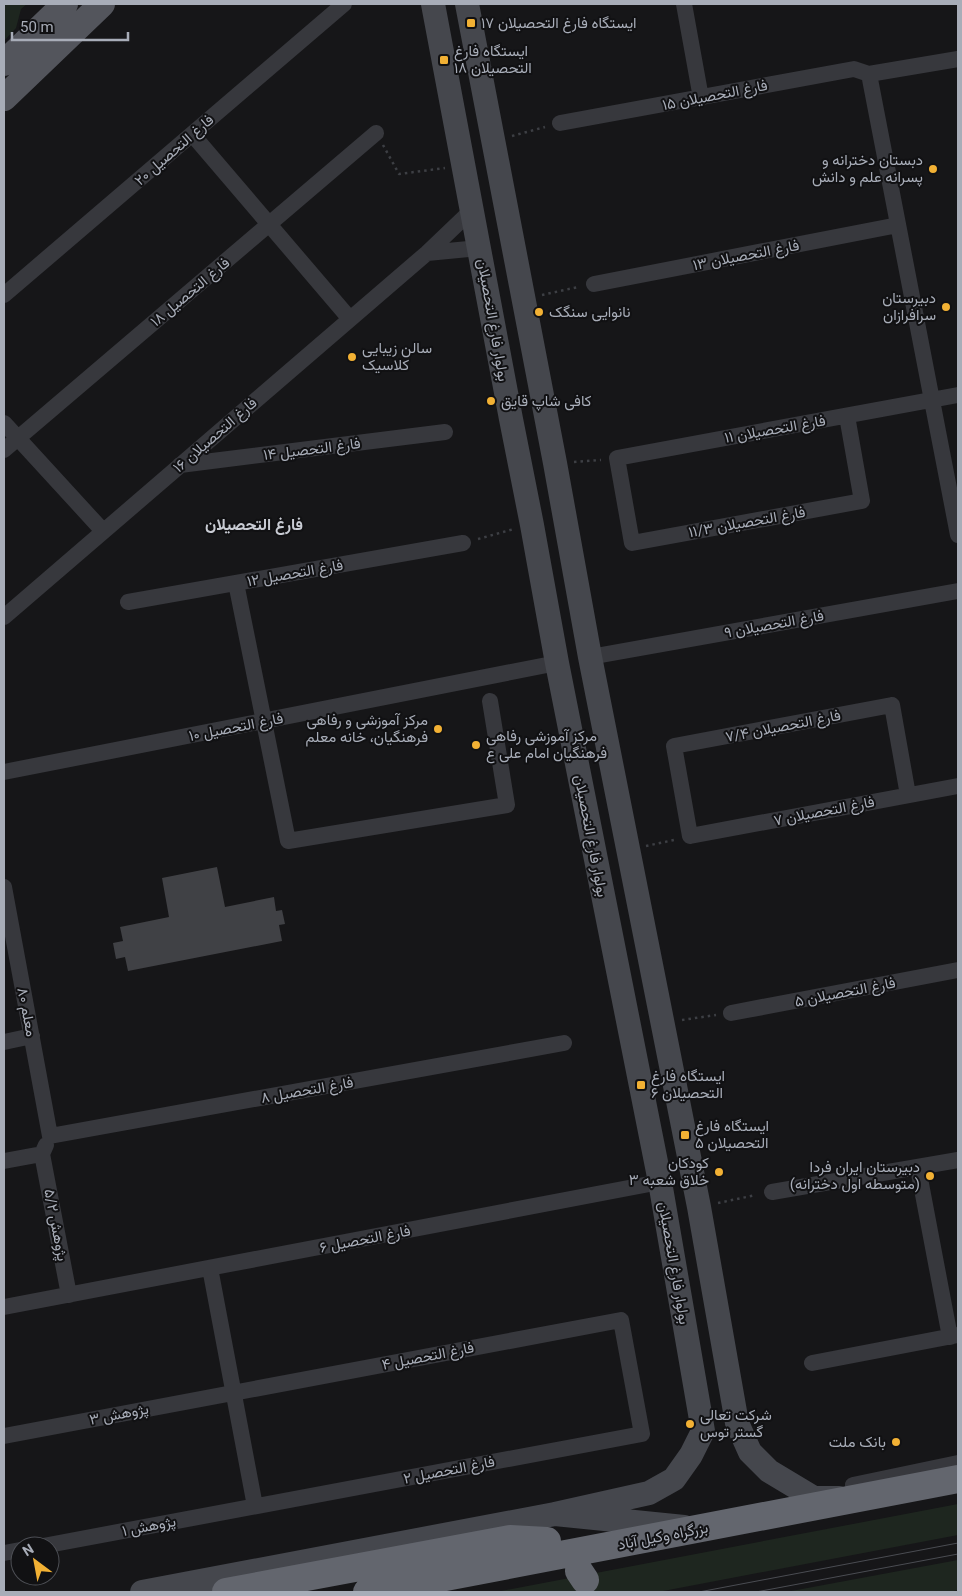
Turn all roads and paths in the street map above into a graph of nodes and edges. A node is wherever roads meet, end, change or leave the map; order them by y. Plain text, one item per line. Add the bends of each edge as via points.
1 (65, 4) edge
2 (102, 4) edge
3 (344, 4) edge
4 (433, 4) edge
5 (467, 4) edge
6 (684, 4) edge
7 (958, 59) edge
8 (4, 63) edge
9 (869, 74) junction
10 (4, 98) edge
11 (701, 98) junction
12 (560, 123) joint
13 (376, 133) joint
14 (192, 134) junction
15 (493, 141) junction
16 (464, 166) junction
17 (472, 210) junction
18 (270, 224) junction
19 (898, 225) junction
20 (479, 248) junction
21 (426, 253) junction
22 (594, 284) joint
23 (4, 295) edge
24 (524, 300) junction
25 (350, 319) junction
26 (958, 395) edge
27 (932, 400) junction
28 (846, 416) junction
29 (4, 424) edge
30 (445, 432) dead end
31 (17, 439) junction
32 (4, 450) edge
33 (617, 458) junction
34 (555, 463) junction
35 (180, 465) junction
36 (532, 524) junction
37 (103, 531) junction
38 (958, 535) edge
39 (463, 543) joint
40 (236, 583) junction
41 (958, 591) edge
42 (128, 602) dead end
43 (4, 616) edge
44 (590, 657) junction
45 (557, 663) junction
46 (490, 702) dead end
47 (264, 721) junction
48 (4, 772) edge
49 (958, 786) edge
50 (908, 796) junction
51 (690, 836) junction
52 (630, 850) junction
53 (4, 887) edge
54 (7, 922) edge
55 (958, 970) edge
56 (731, 1013) joint
57 (663, 1023) junction
58 (32, 1036) junction
59 (4, 1042) edge
60 (564, 1043) dead end
61 (50, 1136) junction
62 (42, 1154) junction
63 (958, 1160) edge
64 (4, 1161) edge
65 (918, 1168) junction
66 (660, 1182) junction
67 (772, 1192) joint
68 (699, 1207) junction
69 (210, 1268) junction
70 (69, 1295) junction
71 (4, 1307) edge
72 (954, 1336) edge
73 (812, 1363) dead end
74 (234, 1392) junction
75 (737, 1423) junction
76 (704, 1431) junction
77 (642, 1434) joint
78 (4, 1436) edge
79 (955, 1472) edge
80 (856, 1492) junction
81 (255, 1506) junction
82 (555, 1514) junction
83 (701, 1528) junction
84 (547, 1541) dead end
85 (60, 1543) edge
86 (142, 1592) edge
87 (226, 1592) edge
88 (368, 1592) edge

1 - 8 main road
2 - 10 main road
3 - 14 street, فارغ التحصیل ۲۰
4 - 16 main road, بولوار فارغ التحصیلان
5 - 15 main road
6 - 11 street
7 - 9 street, فارغ التحصیلان ۱۵
9 - 11 street, فارغ التحصیلان ۱۵ via 854,69
9 - 19 street
11 - 12 street, فارغ التحصیلان ۱۵
12 - 15 path
13 - 16 path via 399,174
13 - 18 street, فارغ التحصیل ۱۸
14 - 18 street
14 - 23 street, فارغ التحصیل ۲۰
15 - 24 main road
16 - 17 main road, بولوار فارغ التحصیلان
17 - 20 main road, بولوار فارغ التحصیلان
17 - 21 street, فارغ التحصیلان ۱۶
18 - 25 street
18 - 31 street, فارغ التحصیل ۱۸
19 - 22 street, فارغ التحصیلان ۱۳
19 - 27 street
20 - 21 street
20 - 36 main road, بولوار فارغ التحصیلان
21 - 25 street, فارغ التحصیلان ۱۶
22 - 24 path
24 - 34 main road
25 - 35 street, فارغ التحصیلان ۱۶
26 - 27 street, فارغ التحصیلان ۱۱
27 - 28 street, فارغ التحصیلان ۱۱
27 - 38 street
28 - 33 street, فارغ التحصیلان ۱۱
28 - 33 street, فارغ التحصیلان ۱۱/۳ via 862,501 632,543
29 - 31 street
30 - 35 street, فارغ التحصیل ۱۴
31 - 32 street, فارغ التحصیل ۱۸
31 - 37 street
33 - 34 path
34 - 44 main road
35 - 37 street, فارغ التحصیلان ۱۶
36 - 39 path
36 - 45 main road, بولوار فارغ التحصیلان
37 - 43 street, فارغ التحصیلان ۱۶
39 - 40 street, فارغ التحصیل ۱۲
40 - 42 street, فارغ التحصیل ۱۲
40 - 47 street
41 - 44 street, فارغ التحصیلان ۹
44 - 45 main road
44 - 52 main road
45 - 47 street, فارغ التحصیل ۱۰
45 - 66 main road, بولوار فارغ التحصیلان
46 - 47 street via 507,805 288,841
47 - 48 street, فارغ التحصیل ۱۰
49 - 50 street, فارغ التحصیلان ۷
50 - 51 street, فارغ التحصیلان ۷
50 - 51 street, فارغ التحصیلان ۷/۴ via 892,705 674,746
51 - 52 path
52 - 57 main road
53 - 54 street, معلم ۸۰
54 - 58 street, معلم ۸۰
55 - 56 street, فارغ التحصیلان ۵
56 - 57 path
57 - 68 main road
58 - 59 street
58 - 61 street, معلم ۸۰
60 - 61 street, فارغ التحصیل ۸
61 - 62 street
62 - 64 street
62 - 70 street, پژوهش ۵/۲
63 - 65 street
65 - 67 street
65 - 72 street
66 - 69 street, فارغ التحصیل ۶
66 - 76 main road, بولوار فارغ التحصیلان
67 - 68 path
68 - 75 main road
69 - 70 street, فارغ التحصیل ۶
69 - 74 street
70 - 71 street, فارغ التحصیل ۶
72 - 73 street
74 - 77 street, فارغ التحصیل ۴ via 622,1320
74 - 78 street, پژوهش ۳
74 - 81 street
75 - 76 main road via 722,1436 712,1436
75 - 80 main road via 750,1452 769,1471 814,1498
76 - 82 main road via 674,1479 649,1493
77 - 81 street, فارغ التحصیل ۲
79 - 80 highway, بزرگراه وکیل آباد
80 - 83 highway, بزرگراه وکیل آباد
81 - 85 street, پژوهش ۱
82 - 83 main road
82 - 86 main road
83 - 88 highway, بزرگراه وکیل آباد
84 - 87 highway via 510,1539

